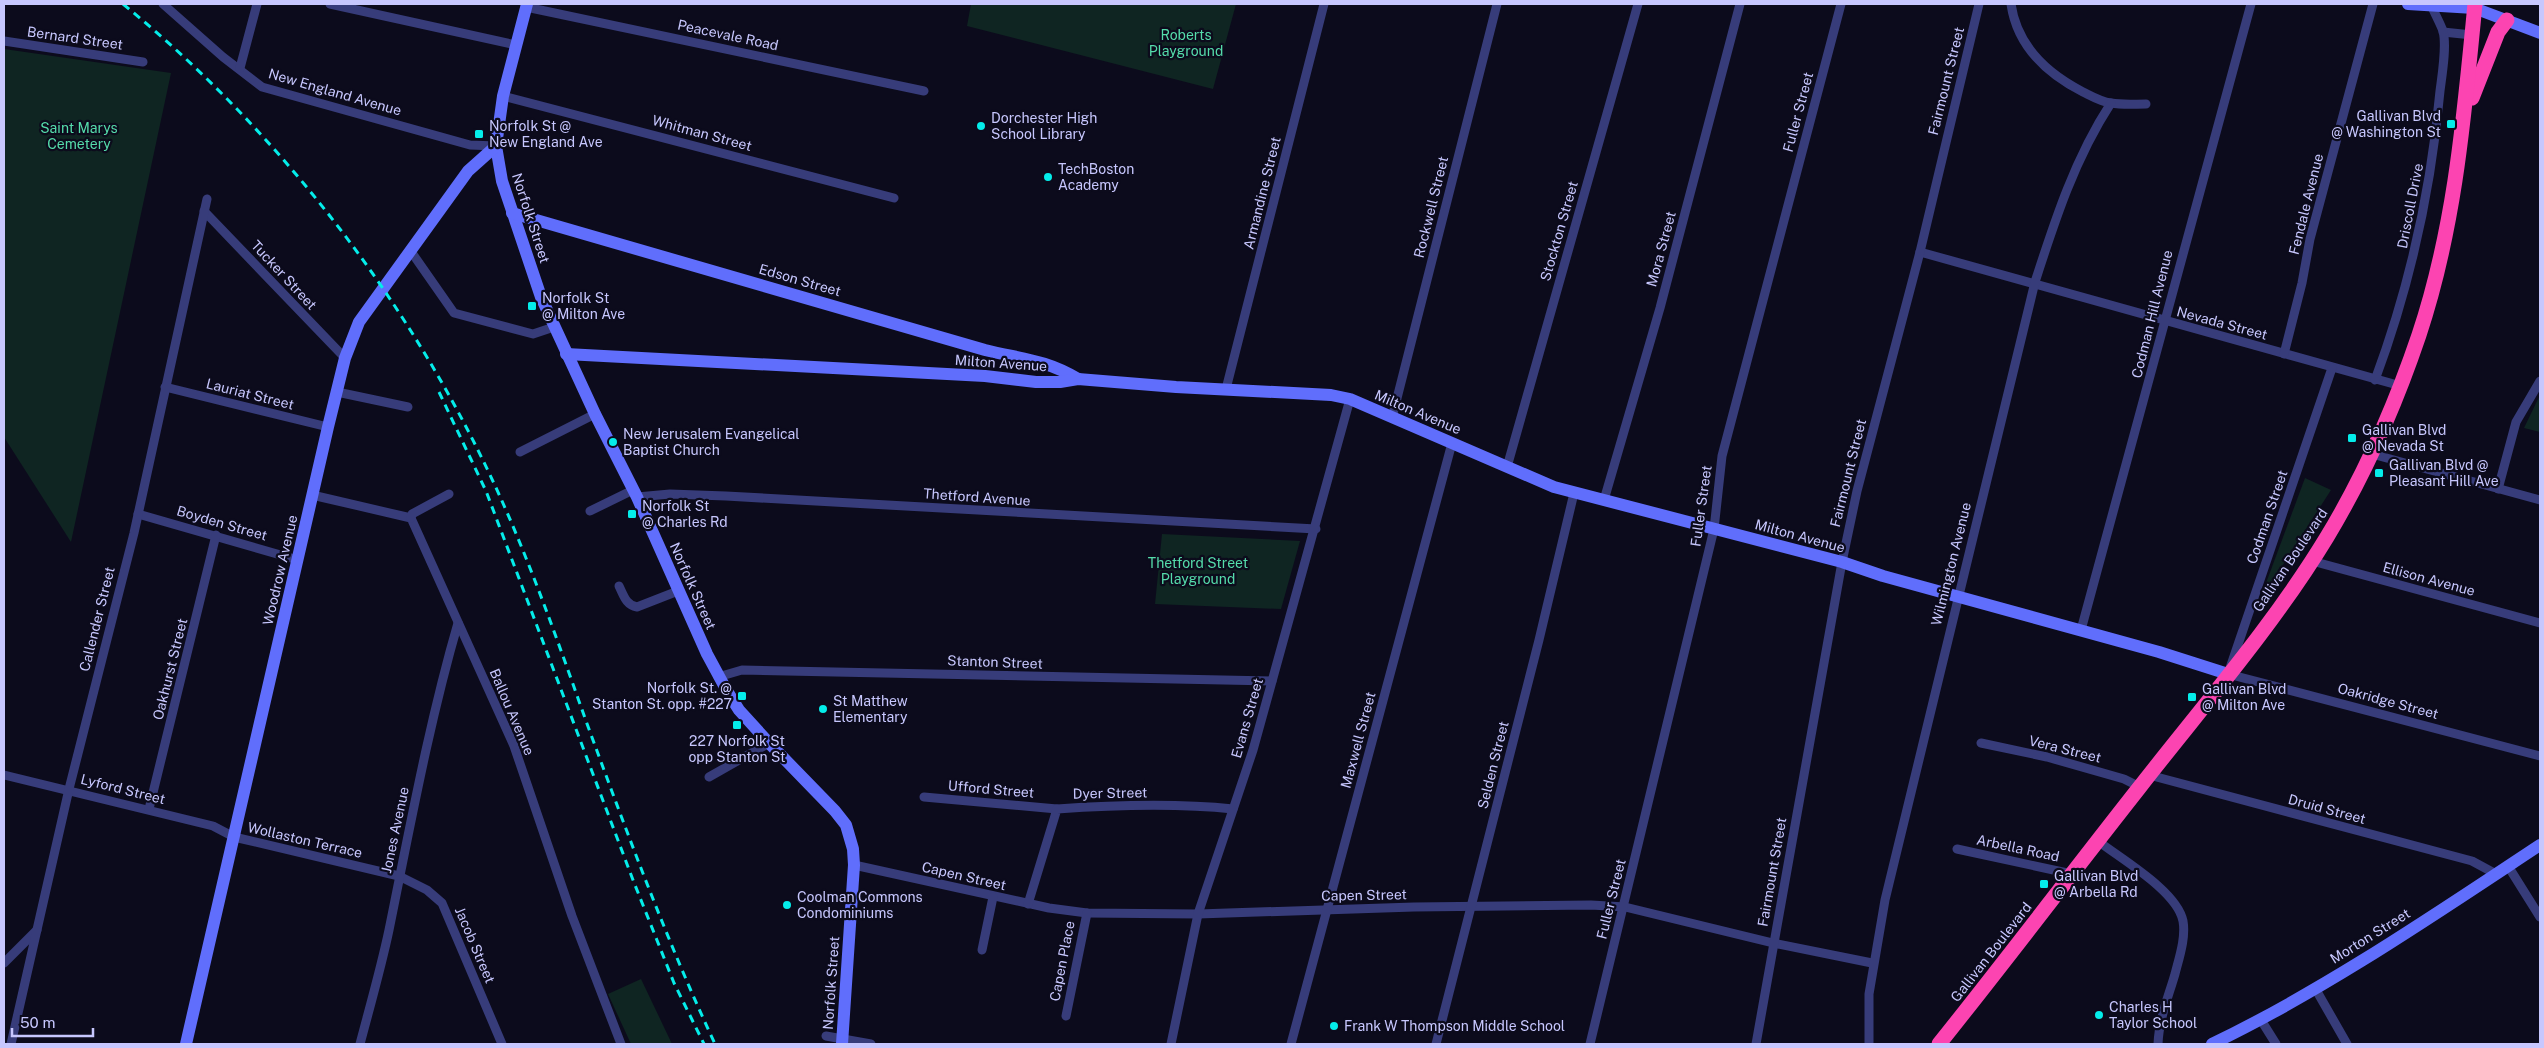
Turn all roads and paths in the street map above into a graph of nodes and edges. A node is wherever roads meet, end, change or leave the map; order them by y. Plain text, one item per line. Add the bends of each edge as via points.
1 (163, 4) edge
2 (257, 4) edge
3 (330, 4) edge
4 (1324, 4) edge
5 (1497, 4) edge
6 (1638, 4) edge
7 (1740, 4) edge
8 (1841, 4) edge
9 (1979, 4) edge
10 (2011, 4) edge
11 (2251, 4) edge
12 (2373, 4) edge
13 (2408, 4) edge
14 (527, 6) edge
15 (2432, 6) junction
16 (2475, 6) edge
17 (2507, 20) junction
18 (2443, 32) junction
19 (2540, 33) edge
20 (2472, 35) junction
21 (4, 41) edge
22 (516, 46) junction
23 (143, 62) dead end
24 (240, 68) junction
25 (924, 91) dead end
26 (503, 96) junction
27 (2111, 103) junction
28 (2146, 104) dead end
29 (2465, 115) junction
30 (496, 146) junction
31 (894, 198) dead end
32 (207, 200) dead end
33 (204, 212) junction
34 (512, 213) junction
35 (410, 250) junction
36 (1920, 252) junction
37 (2035, 282) junction
38 (2164, 322) junction
39 (554, 327) junction
40 (566, 354) junction
41 (1010, 354) junction
42 (2284, 354) junction
43 (345, 358) junction
44 (1036, 360) junction
45 (2332, 368) junction
46 (1078, 379) junction
47 (1006, 380) junction
48 (2375, 380) junction
49 (2540, 381) edge
50 (1036, 382) junction
51 (2401, 386) junction
52 (165, 387) junction
53 (1226, 389) junction
54 (337, 392) junction
55 (1350, 399) junction
56 (408, 407) dead end
57 (595, 414) junction
58 (1392, 418) junction
59 (328, 427) junction
60 (1452, 443) junction
61 (520, 452) dead end
62 (2372, 454) junction
63 (1508, 467) junction
64 (2498, 490) junction
65 (1574, 493) junction
66 (448, 494) dead end
67 (635, 494) junction
68 (312, 495) junction
69 (1604, 500) junction
70 (2540, 500) edge
71 (590, 511) dead end
72 (138, 514) junction
73 (411, 518) junction
74 (1316, 529) junction
75 (1714, 529) junction
76 (216, 535) junction
77 (298, 560) junction
78 (2312, 561) junction
79 (1842, 562) junction
80 (620, 586) dead end
81 (678, 591) junction
82 (1957, 596) junction
83 (458, 623) junction
84 (2540, 623) edge
85 (2081, 630) junction
86 (2228, 674) junction
87 (718, 677) junction
88 (1272, 681) junction
89 (769, 743) junction
90 (1981, 743) dead end
91 (2540, 756) edge
92 (4, 775) edge
93 (709, 777) dead end
94 (2144, 781) junction
95 (69, 790) junction
96 (924, 797) dead end
97 (1056, 808) junction
98 (149, 809) junction
99 (1233, 809) junction
100 (234, 837) junction
101 (2098, 841) junction
102 (2540, 845) edge
103 (1958, 849) dead end
104 (854, 865) junction
105 (2508, 866) junction
106 (2072, 874) junction
107 (2496, 874) junction
108 (399, 876) junction
109 (993, 896) junction
110 (1028, 904) junction
111 (1624, 907) junction
112 (1471, 908) junction
113 (1326, 910) junction
114 (1086, 912) junction
115 (1198, 914) junction
116 (2540, 917) edge
117 (38, 930) junction
118 (1773, 943) junction
119 (982, 950) dead end
120 (4, 963) edge
121 (1872, 963) junction
122 (2315, 988) junction
123 (1066, 1016) dead end
124 (2261, 1020) junction
125 (826, 1036) dead end
126 (842, 1042) edge
127 (11, 1044) edge
128 (186, 1044) edge
129 (360, 1044) edge
130 (502, 1044) edge
131 (621, 1044) edge
132 (871, 1044) edge
133 (1171, 1044) edge
134 (1291, 1044) edge
135 (1436, 1044) edge
136 (1590, 1044) edge
137 (1756, 1044) edge
138 (1869, 1044) edge
139 (1939, 1044) edge
140 (2158, 1044) edge
141 (2212, 1044) edge
142 (2276, 1044) edge
143 (2347, 1044) edge

1 - 24 street, New England Avenue
2 - 24 street
3 - 22 street
4 - 53 street, Armandine Street
5 - 58 street, Rockwell Street
6 - 63 street, Stockton Street
7 - 69 street, Mora Street via 1660,308
8 - 75 street, Fuller Street via 1722,456
9 - 36 street, Fairmount Street
10 - 27 street via 2018,30 2040,63 2076,89
11 - 38 street, Codman Hill Avenue
12 - 42 street, Fendale Avenue via 2310,239
13 - 15 street
14 - 22 street, Norfolk Street
14 - 25 street, Peacevale Road
15 - 16 street
15 - 18 street, Driscoll Drive
16 - 17 street
16 - 20 highway, Gallivan Boulevard
17 - 19 street
17 - 29 highway via 2498,32
18 - 20 street
18 - 48 street, Driscoll Drive via 2437,133 2424,214 2408,280
20 - 29 highway, Gallivan Boulevard
21 - 23 street, Bernard Street
22 - 26 street, Norfolk Street
24 - 30 street, New England Avenue via 262,87 470,145
26 - 30 street, Norfolk Street
26 - 31 street, Whitman Street
27 - 28 street
27 - 37 street, Wilmington Avenue via 2087,145 2061,204
29 - 51 highway, Gallivan Boulevard via 2454,201 2442,255
30 - 34 street, Norfolk Street
30 - 35 street, Woodrow Avenue via 468,172
32 - 33 street, Callender Street
33 - 43 street, Tucker Street
33 - 52 street, Callender Street
34 - 39 street, Norfolk Street
34 - 41 street, Edson Street via 985,350
35 - 39 street via 454,314 533,334
35 - 43 street, Woodrow Avenue via 359,322
36 - 37 street, Nevada Street
36 - 79 street, Fairmount Street via 1857,491
37 - 38 street, Nevada Street
37 - 82 street, Wilmington Avenue
38 - 42 street, Nevada Street
38 - 85 street, Codman Hill Avenue
39 - 40 street, Norfolk Street
40 - 47 street, Milton Avenue via 984,376
40 - 57 street, Norfolk Street
41 - 44 street, Edson Street
41 - 47 street via 1000,364
42 - 45 street, Nevada Street
43 - 54 street, Woodrow Avenue
44 - 46 street, Edson Street via 1060,368
44 - 50 street via 1043,371
45 - 48 street, Nevada Street
45 - 86 street, Codman Street
46 - 50 street, Milton Avenue
46 - 53 street, Milton Avenue
47 - 50 street, Milton Avenue
48 - 51 street, Nevada Street
49 - 64 street via 2516,422
51 - 62 highway, Gallivan Boulevard
52 - 59 street, Lauriat Street
52 - 72 street, Callender Street
53 - 55 street, Milton Avenue
54 - 56 street
54 - 59 street, Woodrow Avenue
55 - 58 street, Milton Avenue
55 - 74 street, Evans Street
57 - 61 street
57 - 67 street, Norfolk Street
58 - 60 street, Milton Avenue
59 - 68 street, Woodrow Avenue
60 - 63 street, Milton Avenue
60 - 113 street, Maxwell Street
62 - 64 street
62 - 78 highway, Gallivan Boulevard
63 - 65 street, Milton Avenue
64 - 70 street
65 - 69 street, Milton Avenue
65 - 112 street, Selden Street
66 - 73 street via 412,514
67 - 71 street
67 - 74 street, Thetford Avenue via 726,496
67 - 81 street, Norfolk Street
68 - 73 street
68 - 77 street, Woodrow Avenue
69 - 75 street, Milton Avenue
72 - 76 street, Boyden Street
72 - 95 street, Callender Street
73 - 83 street, Ballou Avenue
74 - 88 street, Evans Street
75 - 79 street, Milton Avenue
75 - 111 street, Fuller Street
76 - 77 street, Boyden Street
76 - 98 street, Oakhurst Street
77 - 100 street, Woodrow Avenue
78 - 84 street, Ellison Avenue
78 - 86 highway, Gallivan Boulevard
79 - 82 street, Milton Avenue
79 - 118 street, Fairmount Street
80 - 81 street via 627,602 638,607
81 - 87 street, Norfolk Street
82 - 85 street, Milton Avenue
82 - 121 street, Wilmington Avenue via 1884,900
83 - 108 street, Jones Avenue
83 - 131 street, Ballou Avenue via 514,746 572,916
85 - 86 street, Milton Avenue
86 - 91 street, Oakridge Street
86 - 94 highway, Gallivan Boulevard
87 - 88 street, Stanton Street via 742,670
87 - 89 street, Norfolk Street via 739,710
88 - 99 street, Evans Street
89 - 93 street
89 - 104 street, Norfolk Street via 846,825
90 - 94 street, Vera Street
92 - 95 street, Lyford Street
94 - 101 highway, Gallivan Boulevard
94 - 107 street, Druid Street via 2472,861
95 - 98 street, Lyford Street
95 - 117 street, Callender Street
96 - 97 street, Ufford Street
97 - 99 street, Dyer Street via 1204,806
97 - 110 street, Dyer Street
98 - 100 street, Lyford Street via 213,826
99 - 115 street, Evans Street
100 - 108 street, Wollaston Terrace
100 - 128 street, Woodrow Avenue
101 - 106 highway, Gallivan Boulevard
101 - 140 street via 2160,889 2175,905 2182,920 2183,938 2159,1025
102 - 105 street, Morton Street
103 - 106 street, Arbella Road
104 - 109 street, Capen Street
104 - 126 street, Norfolk Street
105 - 107 street, Morton Street
105 - 116 street
106 - 139 highway, Gallivan Boulevard
107 - 122 street, Morton Street
108 - 129 street, Jones Avenue
108 - 130 street, Jacob Street via 427,890 442,903
109 - 110 street, Capen Street
109 - 119 street
110 - 114 street, Capen Street
111 - 112 street, Capen Street
111 - 118 street, Capen Street
111 - 136 street, Fuller Street
112 - 113 street, Capen Street
112 - 135 street, Selden Street
113 - 115 street, Capen Street
113 - 134 street, Maxwell Street
114 - 115 street, Capen Street
114 - 123 street, Capen Place
115 - 133 street, Evans Street
117 - 120 street
117 - 127 street, Callender Street
118 - 121 street, Capen Street
118 - 137 street, Fairmount Street
121 - 138 street, Wilmington Avenue
122 - 124 street, Morton Street
122 - 143 street
124 - 141 street, Morton Street
124 - 142 street
125 - 126 street
126 - 132 street

